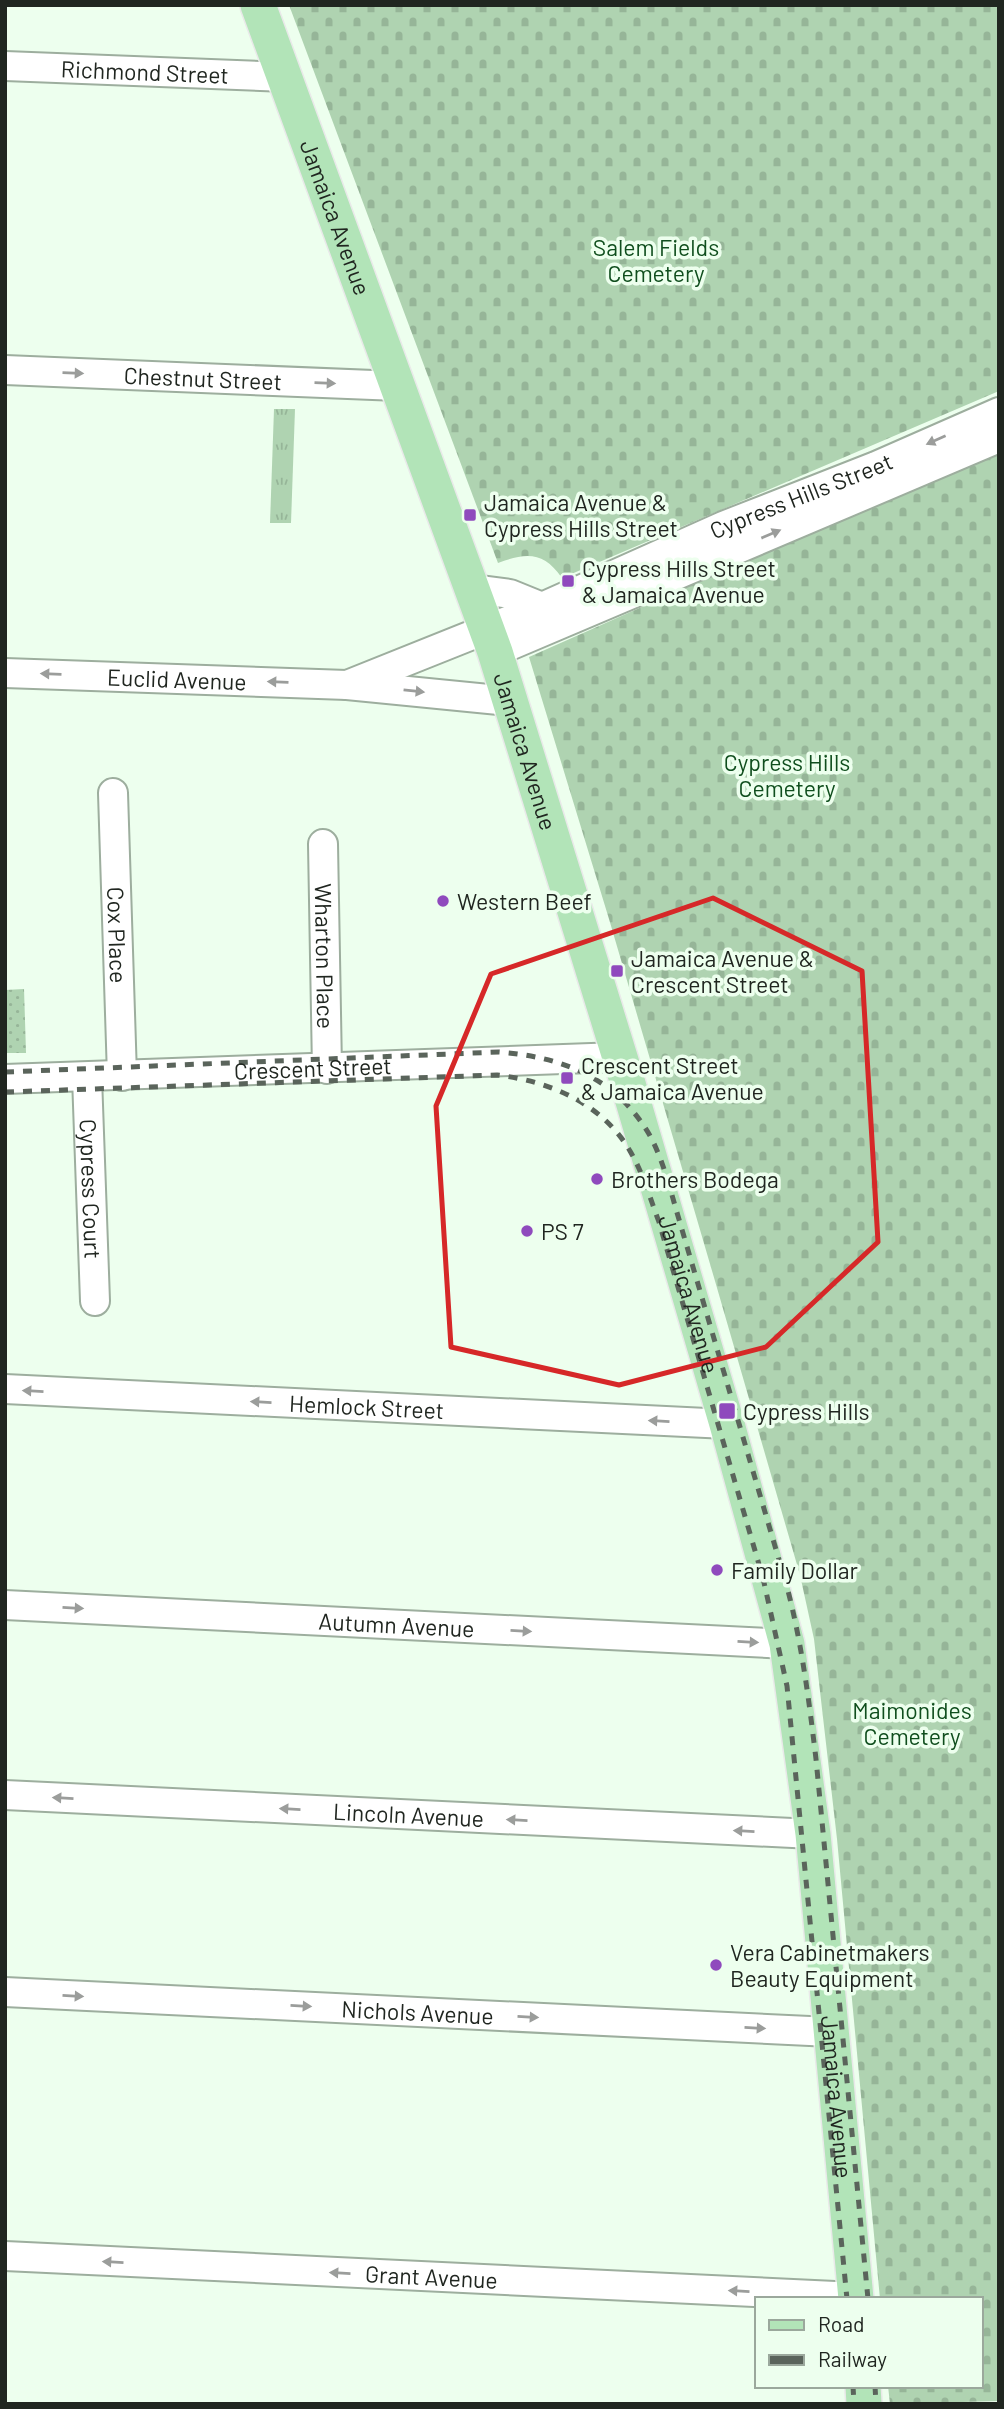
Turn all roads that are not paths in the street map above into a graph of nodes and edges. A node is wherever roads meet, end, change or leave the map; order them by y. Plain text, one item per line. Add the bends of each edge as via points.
1 (258, 5) edge
2 (5, 66) edge
3 (286, 76) junction
4 (5, 370) edge
5 (398, 386) junction
6 (999, 412) edge
7 (999, 438) edge
8 (473, 589) junction
9 (542, 607) junction
10 (491, 641) junction
11 (5, 673) edge
12 (346, 685) junction
13 (509, 701) junction
14 (113, 793) dead end
15 (323, 844) dead end
16 (620, 1057) junction
17 (327, 1069) junction
18 (122, 1076) junction
19 (87, 1077) junction
20 (5, 1079) edge
21 (95, 1301) dead end
22 (5, 1389) edge
23 (727, 1424) junction
24 (5, 1605) edge
25 (787, 1644) junction
26 (5, 1796) edge
27 (813, 1834) junction
28 (5, 1992) edge
29 (831, 2032) junction
30 (5, 2256) edge
31 (836, 2297) edge
32 (856, 2297) edge

1 - 3 main road, Jamaica Avenue
2 - 3 street, Richmond Street
3 - 5 main road, Jamaica Avenue
4 -> 5 street, Chestnut Street
5 - 8 main road, Jamaica Avenue
6 -> 9 street, Cypress Hills Street
10 -> 7 street, Cypress Hills Street
8 - 9 street via 510,594
8 - 10 main road, Jamaica Avenue
9 - 10 street, Cypress Hills Street
10 - 12 street, Euclid Avenue
10 - 13 main road, Jamaica Avenue
12 -> 11 street, Euclid Avenue
12 -> 13 street, Euclid Avenue
13 - 16 main road, Jamaica Avenue
14 - 18 street, Cox Place
15 - 17 street, Wharton Place
16 - 17 street, Crescent Street
16 - 23 main road, Jamaica Avenue
17 - 18 street, Crescent Street
18 - 19 street, Crescent Street
19 - 20 street, Crescent Street
19 - 21 street, Cypress Court
23 -> 22 street, Hemlock Street
23 - 25 main road, Jamaica Avenue
24 -> 25 street, Autumn Avenue
25 - 27 main road, Jamaica Avenue
27 -> 26 street, Lincoln Avenue
27 - 29 main road, Jamaica Avenue
28 -> 29 street, Nichols Avenue
29 - 32 main road, Jamaica Avenue
31 -> 30 street, Grant Avenue

